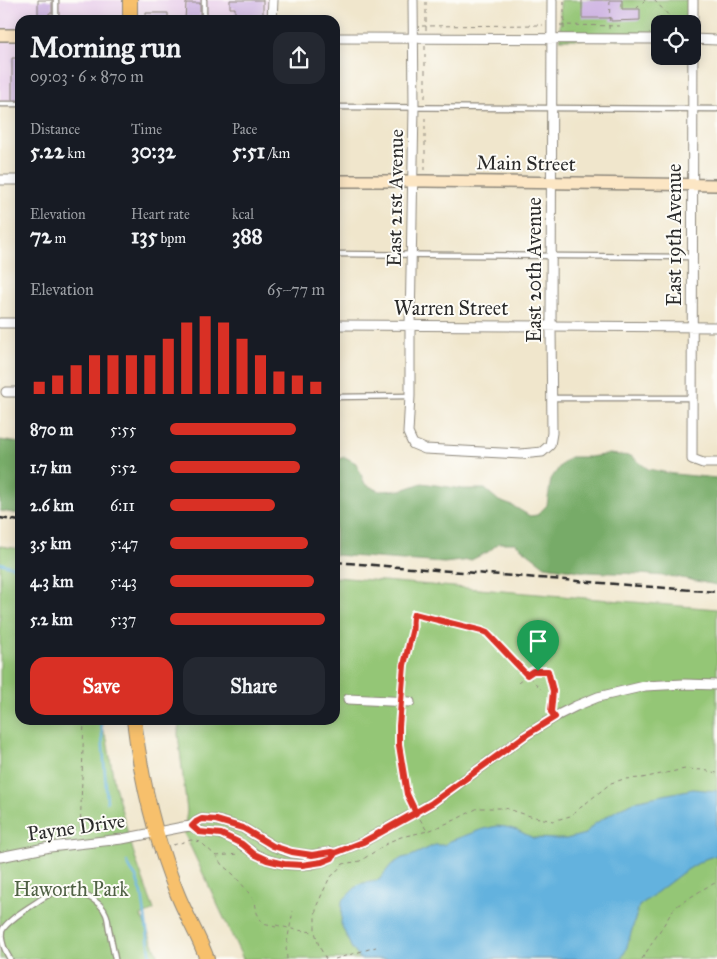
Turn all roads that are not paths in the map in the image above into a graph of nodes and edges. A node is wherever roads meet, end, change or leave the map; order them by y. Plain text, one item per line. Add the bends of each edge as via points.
1 (56, 0) edge
2 (130, 0) edge
3 (204, 0) edge
4 (272, 0) edge
5 (413, 0) edge
6 (552, 0) edge
7 (693, 0) edge
8 (56, 15) edge
9 (130, 15) edge
10 (204, 15) edge
11 (272, 15) edge
12 (693, 15) edge
13 (0, 35) edge
14 (15, 36) edge
15 (340, 38) edge
16 (413, 39) junction
17 (552, 40) junction
18 (651, 40) edge
19 (701, 40) edge
20 (717, 40) edge
21 (692, 65) edge
22 (0, 104) edge
23 (15, 104) edge
24 (340, 107) edge
25 (414, 107) junction
26 (552, 108) junction
27 (692, 108) junction
28 (717, 108) edge
29 (0, 180) edge
30 (15, 180) edge
31 (340, 181) edge
32 (413, 181) junction
33 (551, 182) junction
34 (692, 185) junction
35 (717, 185) edge
36 (340, 254) edge
37 (411, 255) junction
38 (551, 255) junction
39 (692, 257) junction
40 (0, 323) edge
41 (15, 323) edge
42 (340, 325) edge
43 (410, 326) junction
44 (692, 326) junction
45 (551, 327) junction
46 (717, 327) edge
47 (6, 392) dead end
48 (15, 392) edge
49 (340, 396) edge
50 (410, 396) junction
51 (551, 398) junction
52 (692, 398) junction
53 (486, 452) joint
54 (717, 463) edge
55 (717, 685) edge
56 (348, 698) dead end
57 (406, 702) road end
58 (135, 725) edge
59 (192, 826) junction
60 (156, 832) junction
61 (250, 832) junction
62 (242, 844) junction
63 (335, 853) junction
64 (0, 858) edge
65 (205, 952) edge
66 (10, 959) edge
67 (115, 959) edge
68 (213, 959) edge

1 - 8 lane
2 - 9 main road
3 - 10 lane
4 - 11 street
5 - 16 street, East 21st Avenue
6 - 17 street, East 20th Avenue
7 - 12 street, East 19th Avenue
13 - 14 street
15 - 16 street
16 - 17 street
16 - 25 street, East 21st Avenue
17 - 18 street
17 - 26 street, East 20th Avenue
19 - 20 street
21 - 27 street, East 19th Avenue
22 - 23 lane
24 - 25 lane
25 - 26 lane
25 - 32 street, East 21st Avenue
26 - 27 lane
26 - 33 street, East 20th Avenue
27 - 28 lane
27 - 34 street, East 19th Avenue
29 - 30 street
31 - 32 street, Main Street
32 - 33 street, Main Street
32 - 37 street, East 21st Avenue
33 - 34 street, Main Street
33 - 38 street, East 20th Avenue
34 - 35 street, Main Street
34 - 39 street, East 19th Avenue
36 - 37 lane
37 - 38 lane
37 - 43 street, East 21st Avenue
38 - 39 lane
38 - 45 street, East 20th Avenue
39 - 44 street, East 19th Avenue
40 - 41 street
42 - 43 street, Warren Street
43 - 45 street, Warren Street
43 - 50 street, East 21st Avenue
44 - 45 street, Warren Street
44 - 46 street, Warren Street
44 - 52 street, East 19th Avenue
45 - 51 street, East 20th Avenue
47 - 48 street
49 - 50 lane
50 - 53 street, East 21st Avenue via 408,433 413,444 425,449
51 - 52 lane
51 - 53 street, East 20th Avenue via 552,433 550,445 542,452
52 - 54 street, East 19th Avenue via 692,459
55 - 63 street via 638,688 598,697 576,706 526,735 416,813 363,842
56 - 57 street
58 - 60 main road
59 - 60 street, Payne Drive
59 - 61 street, Payne Drive via 202,819 216,820
59 - 62 street via 199,832 221,834
60 - 64 street, Payne Drive via 50,847
60 - 65 main road via 178,895
61 - 62 street
61 - 63 street, Payne Drive via 273,846 292,852 312,855
62 - 63 street via 254,854 284,864 322,862
65 - 68 main road
66 - 67 lane via 0,940 2,930 30,906 61,890 82,894 101,906 106,914

